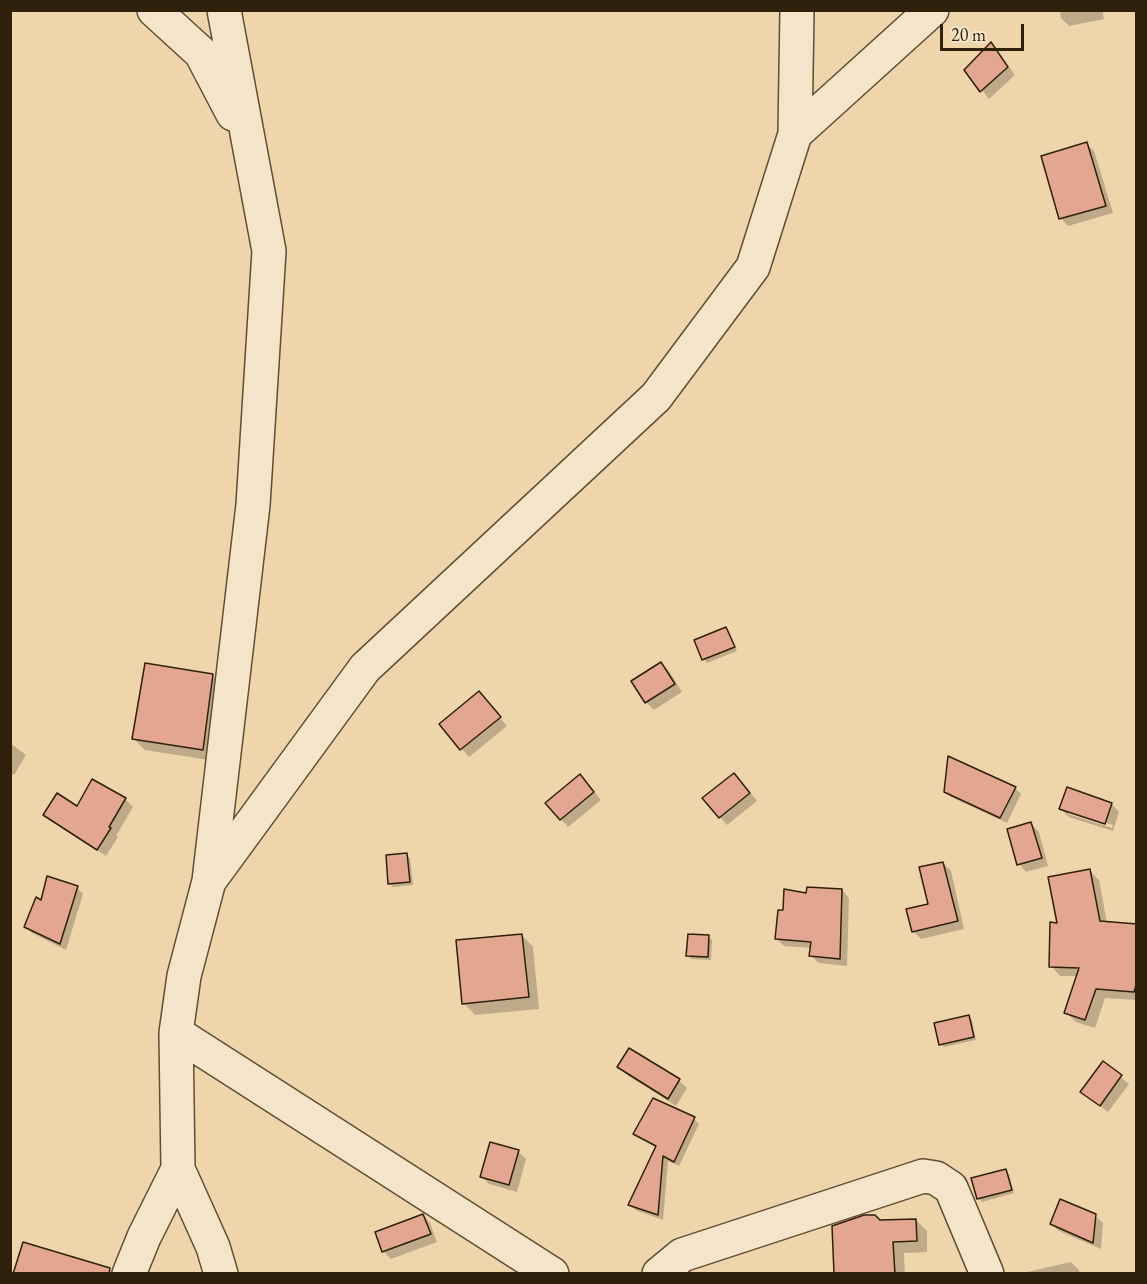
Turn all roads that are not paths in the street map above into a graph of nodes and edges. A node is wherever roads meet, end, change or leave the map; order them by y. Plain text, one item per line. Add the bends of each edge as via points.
1 (154, 10) edge
2 (224, 10) edge
3 (797, 10) edge
4 (932, 10) edge
5 (795, 134) junction
6 (248, 142) junction
7 (209, 881) junction
8 (176, 1034) junction
9 (178, 1169) junction
10 (129, 1274) edge
11 (221, 1274) edge
12 (552, 1274) edge
13 (659, 1274) edge
14 (987, 1274) edge

1 - 6 street via 201,53
2 - 6 street
3 - 5 street
4 - 5 street
5 - 7 street via 753,267 656,397 365,668
6 - 7 street via 269,251 253,505
7 - 8 street via 184,976
8 - 9 street
8 - 12 street
9 - 10 street
9 - 11 street
13 - 14 street via 682,1255 923,1176 936,1178 951,1188

